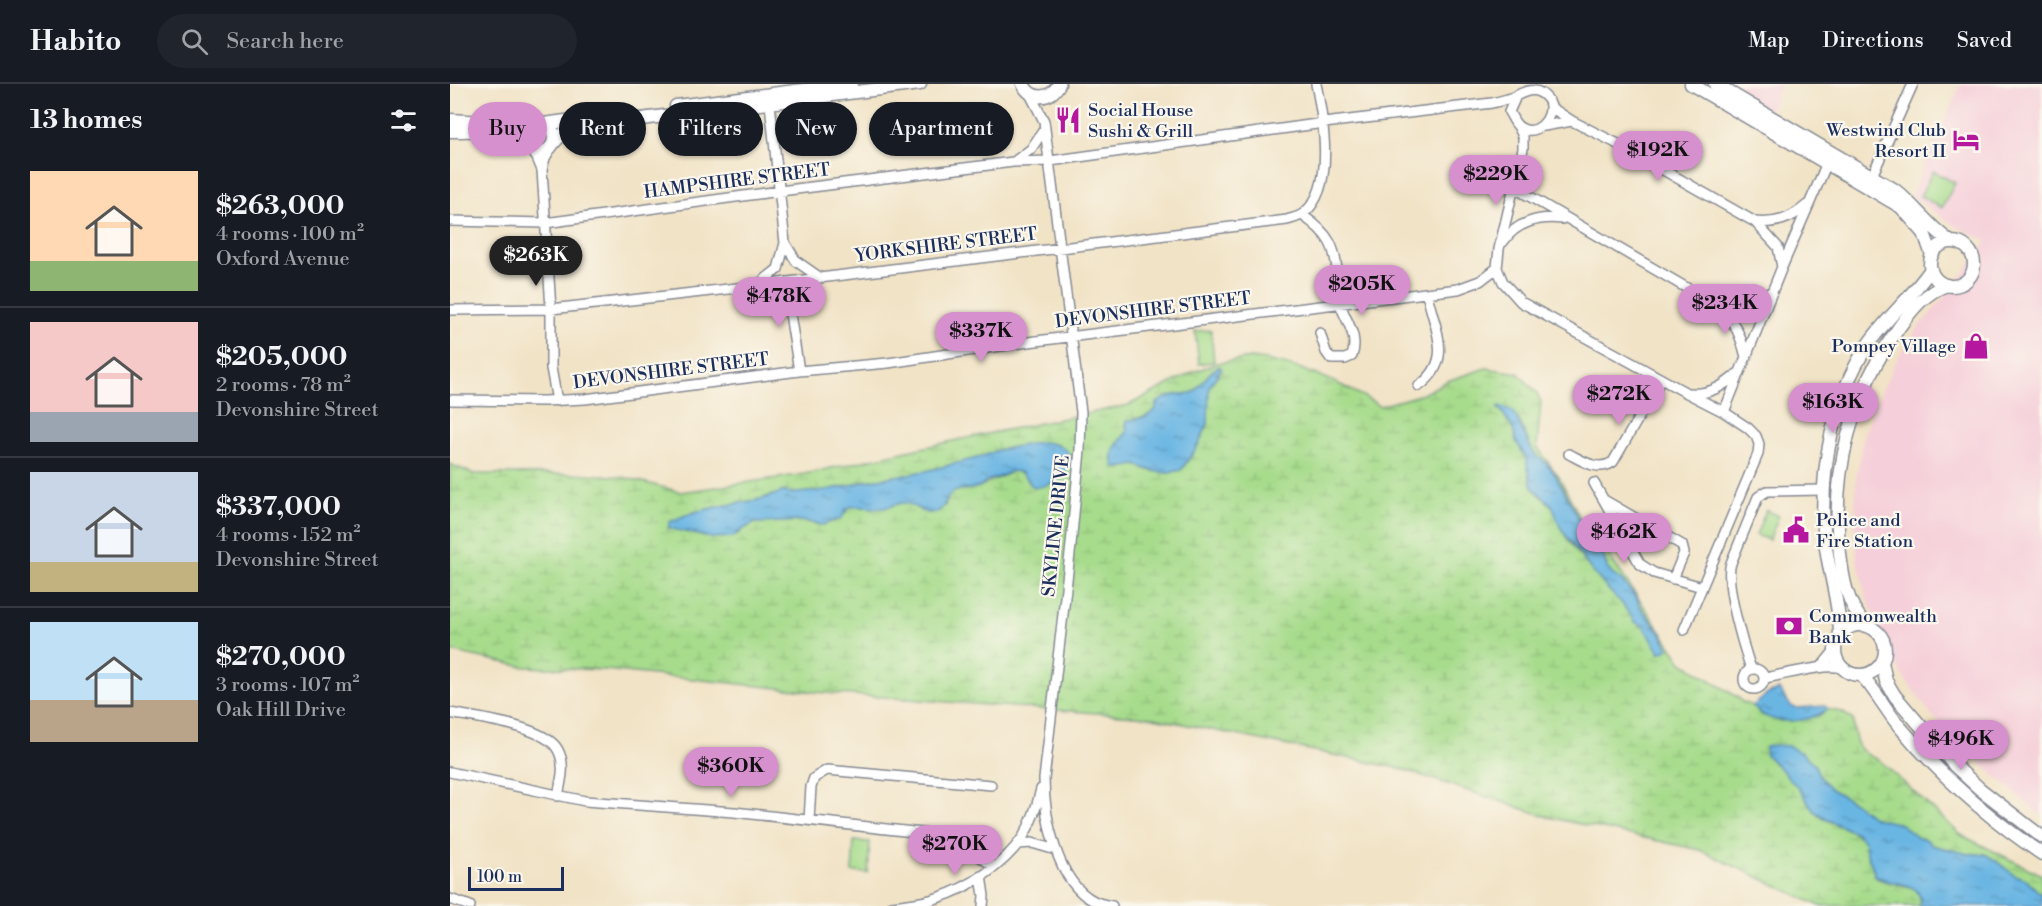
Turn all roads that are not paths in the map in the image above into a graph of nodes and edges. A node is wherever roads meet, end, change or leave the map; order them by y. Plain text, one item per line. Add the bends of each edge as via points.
1 (851, 84) edge
2 (920, 84) edge
3 (1316, 84) edge
4 (1531, 84) edge
5 (1539, 84) edge
6 (1691, 84) edge
7 (1715, 84) edge
8 (1912, 84) edge
9 (1058, 86) edge
10 (1024, 88) edge
11 (1519, 94) junction
12 (1546, 97) junction
13 (1492, 103) junction
14 (770, 104) junction
15 (1509, 112) junction
16 (450, 120) edge
17 (468, 121) edge
18 (1572, 121) junction
19 (547, 123) edge
20 (1324, 123) junction
21 (1045, 124) junction
22 (1518, 125) junction
23 (1541, 127) junction
24 (547, 129) edge
25 (450, 131) edge
26 (468, 132) edge
27 (552, 146) junction
28 (547, 148) edge
29 (1523, 149) junction
30 (536, 156) edge
31 (1050, 161) junction
32 (1013, 162) junction
33 (1827, 163) junction
34 (542, 170) junction
35 (1872, 176) junction
36 (1515, 188) junction
37 (780, 191) junction
38 (1809, 204) junction
39 (1302, 215) junction
40 (1568, 219) junction
41 (450, 221) edge
42 (1755, 222) junction
43 (545, 223) junction
44 (1951, 242) junction
45 (785, 243) junction
46 (1061, 248) junction
47 (1499, 249) junction
48 (1932, 255) junction
49 (1782, 267) junction
50 (1497, 268) junction
51 (1931, 269) junction
52 (819, 277) junction
53 (785, 282) junction
54 (1947, 285) junction
55 (755, 286) junction
56 (1775, 289) junction
57 (1427, 292) junction
58 (1340, 303) junction
59 (1716, 305) junction
60 (551, 309) junction
61 (450, 310) edge
62 (1320, 333) dead end
63 (1072, 337) junction
64 (1746, 357) junction
65 (799, 371) junction
66 (1739, 371) junction
67 (1661, 379) junction
68 (1419, 386) dead end
69 (1685, 392) junction
70 (450, 400) edge
71 (557, 401) junction
72 (1724, 412) junction
73 (1569, 454) dead end
74 (1594, 483) dead end
75 (1823, 490) junction
76 (1604, 500) junction
77 (1646, 524) junction
78 (1628, 544) junction
79 (1673, 579) junction
80 (1702, 587) junction
81 (1866, 625) junction
82 (1684, 630) dead end
83 (1840, 633) junction
84 (1835, 650) junction
85 (1882, 662) junction
86 (1822, 666) junction
87 (1842, 668) junction
88 (1751, 669) junction
89 (1861, 675) junction
90 (1764, 678) junction
91 (450, 713) edge
92 (450, 772) edge
93 (1044, 780) junction
94 (991, 785) dead end
95 (558, 796) junction
96 (809, 820) junction
97 (2042, 837) edge
98 (1018, 844) junction
99 (1056, 850) junction
100 (2042, 854) edge
101 (993, 867) junction
102 (981, 876) junction
103 (450, 898) edge
104 (470, 906) edge
105 (891, 906) edge
106 (983, 906) edge
107 (1113, 906) edge

1 - 19 main road
2 - 14 main road
3 - 20 street
4 - 11 street
5 - 12 street
6 - 33 main road
7 - 35 main road
8 - 35 street
9 - 10 main road via 1043,97
9 - 21 street, SKYLINE DRIVE via 1050,100
10 - 21 street, SKYLINE DRIVE
11 - 12 street via 1534,90
11 - 13 street, HAMPSHIRE STREET
11 - 15 street
12 - 18 street via 1552,108
12 - 23 street via 1550,116
13 - 15 street
13 - 20 street, HAMPSHIRE STREET
14 - 27 main road via 585,126 566,131
14 - 37 street
15 - 22 street
16 - 17 main road
18 - 23 street
18 - 42 street
20 - 31 street, HAMPSHIRE STREET
20 - 39 street via 1318,195
21 - 31 street, SKYLINE DRIVE
21 - 32 street via 1031,149
22 - 23 street via 1527,130
22 - 29 street
23 - 29 street via 1527,138
24 - 27 main road via 553,132
25 - 26 main road
27 - 28 main road
27 - 34 street
29 - 36 street
30 - 34 street
31 - 32 street, HAMPSHIRE STREET
31 - 46 street, SKYLINE DRIVE
32 - 37 street, HAMPSHIRE STREET
33 - 38 street
33 - 48 main road via 1902,207 1924,233
34 - 43 street
35 - 44 main road via 1915,206
36 - 40 street
36 - 47 street
37 - 43 street, HAMPSHIRE STREET
37 - 45 street
38 - 42 street via 1785,220
38 - 49 street
39 - 46 street, YORKSHIRE STREET
39 - 58 street via 1331,242 1337,260
40 - 47 street via 1553,218 1517,227
40 - 59 street
41 - 43 street, HAMPSHIRE STREET
42 - 49 street via 1778,247
43 - 60 street
44 - 48 main road
44 - 54 main road via 1959,243 1972,254 1974,266 1965,281
45 - 52 street via 796,261
45 - 55 street via 778,269
46 - 52 street, YORKSHIRE STREET
46 - 63 street, SKYLINE DRIVE
47 - 50 street
48 - 51 main road
49 - 56 street
50 - 57 street, DEVONSHIRE STREET via 1470,286
50 - 67 street via 1503,282 1521,302
51 - 54 main road via 1935,278
51 - 75 main road via 1889,317 1850,377 1835,420
52 - 53 street, YORKSHIRE STREET
53 - 55 street, YORKSHIRE STREET
53 - 65 street
54 - 81 main road via 1923,299 1884,350 1859,399 1842,459 1837,515 1842,572 1852,608
55 - 60 street, YORKSHIRE STREET
56 - 59 street via 1749,304
56 - 64 street
57 - 58 street, DEVONSHIRE STREET
57 - 68 street via 1440,337 1439,351 1431,378
58 - 62 street via 1351,326 1352,356 1331,358
58 - 63 street, DEVONSHIRE STREET
59 - 64 street via 1735,324
60 - 61 street, YORKSHIRE STREET
60 - 71 street via 551,368
63 - 65 street, DEVONSHIRE STREET via 888,363
63 - 93 street, SKYLINE DRIVE via 1080,396 1080,450
64 - 66 street
65 - 71 street, DEVONSHIRE STREET
66 - 69 street via 1706,393
66 - 72 street
67 - 69 street
67 - 73 street via 1613,462 1597,467
69 - 72 street
70 - 71 street, DEVONSHIRE STREET
72 - 80 street via 1753,432 1759,449
74 - 76 street
75 - 83 main road via 1825,543
75 - 88 street via 1772,491 1758,497 1731,563 1732,594
76 - 77 street
76 - 78 street
77 - 78 street
77 - 79 street via 1684,549
78 - 79 street via 1640,564
79 - 80 street
80 - 82 street
81 - 83 main road via 1854,625
81 - 85 main road via 1878,631 1884,640 1886,653
83 - 84 main road
84 - 86 street
84 - 87 main road
85 - 89 main road via 1873,672
85 - 97 main road via 1884,677 1895,696 1955,766
86 - 87 street
86 - 90 street
87 - 89 main road
88 - 90 street via 1760,670
88 - 90 street via 1744,677 1750,688 1760,687
89 - 100 main road via 1898,725 1945,776 2002,826
91 - 95 street via 536,731 552,741 558,748 563,769
92 - 95 street
93 - 98 street via 1033,816
93 - 99 street, SKYLINE DRIVE via 1046,812
94 - 96 street via 827,770 814,778
95 - 96 street
96 - 101 street via 940,835 967,847
98 - 99 street via 1032,843
98 - 101 street
99 - 107 street, SKYLINE DRIVE via 1081,892 1094,901
101 - 102 street
102 - 105 street via 936,899
102 - 106 street
103 - 104 street

